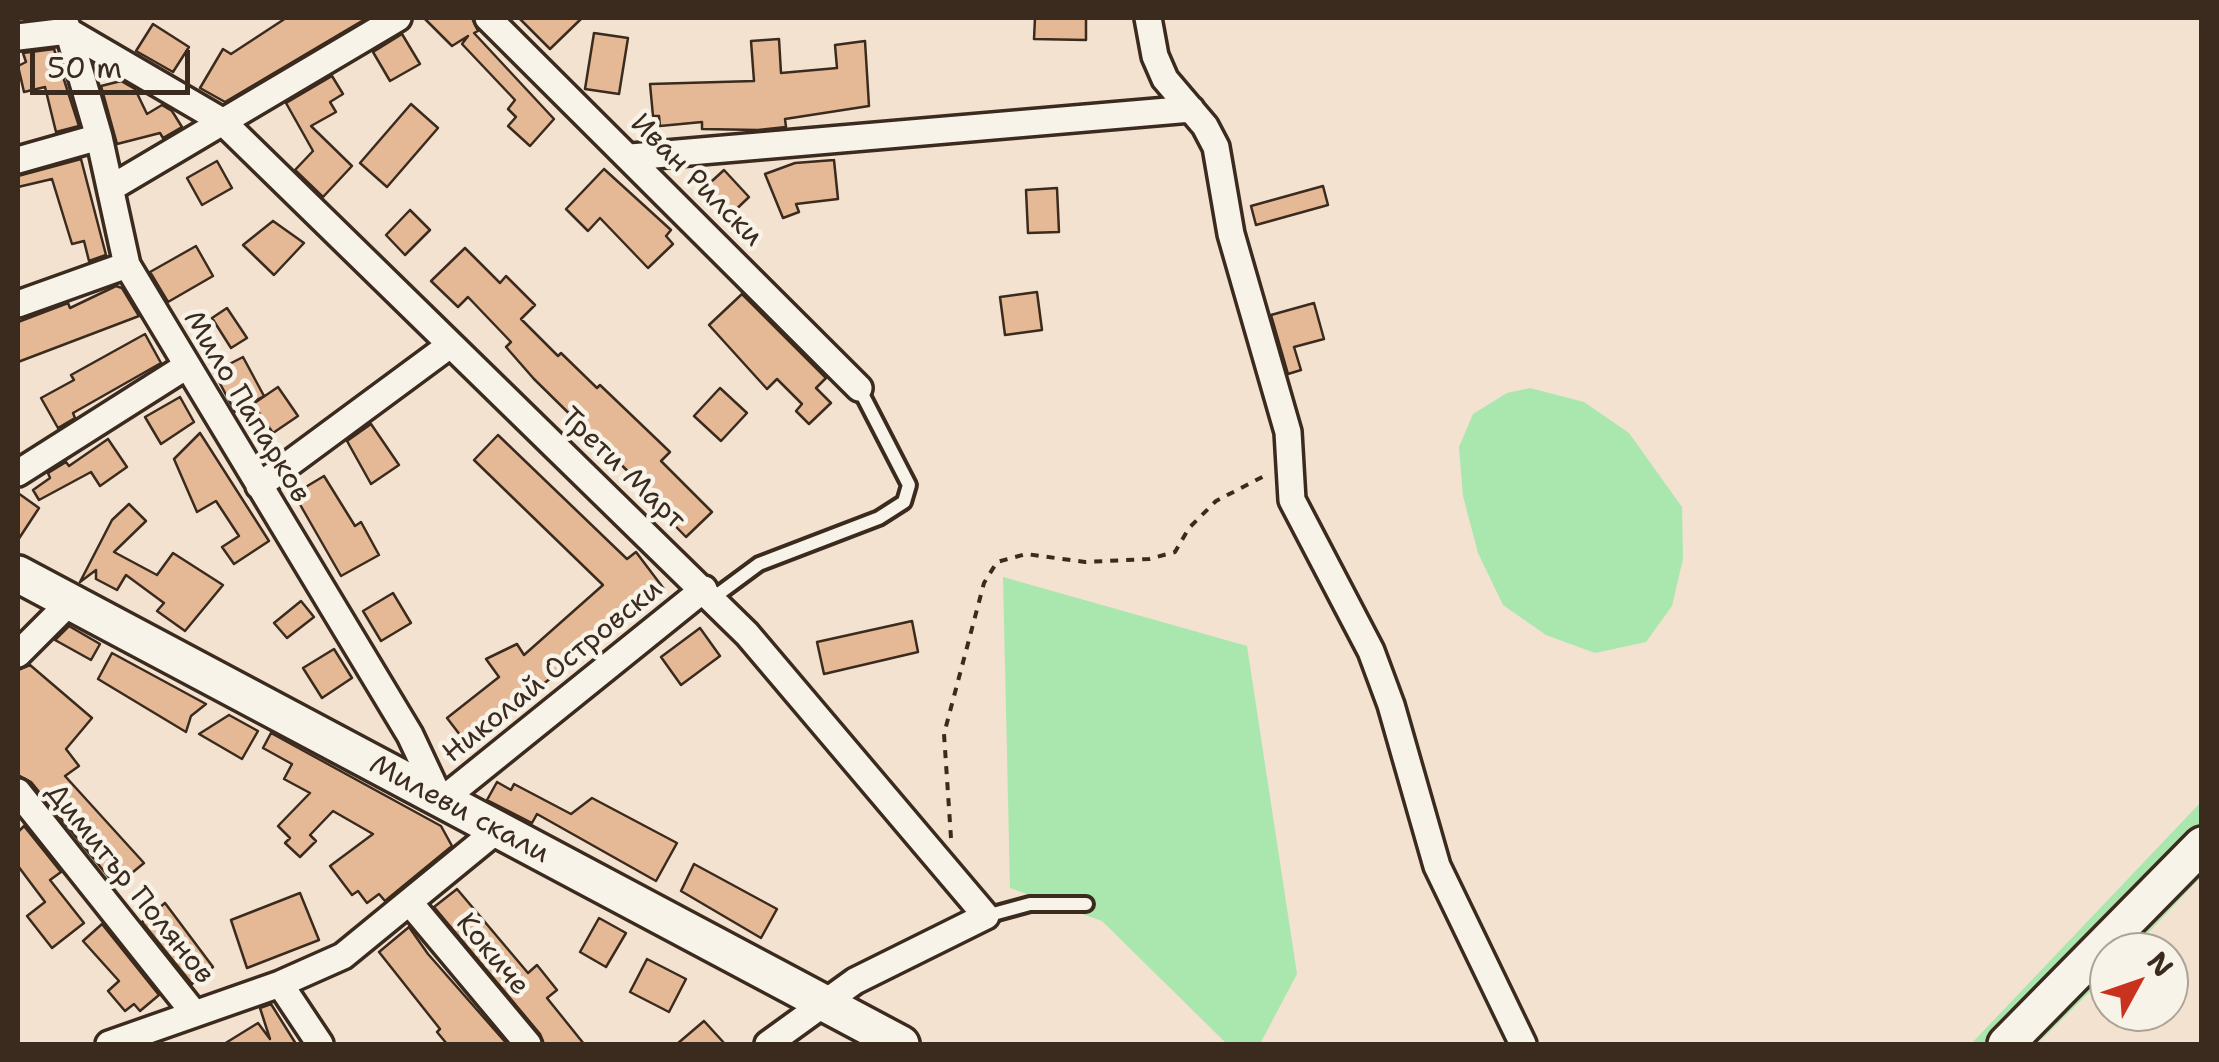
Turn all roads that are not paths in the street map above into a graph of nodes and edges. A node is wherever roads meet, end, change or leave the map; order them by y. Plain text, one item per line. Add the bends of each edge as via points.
1 (398, 18) edge
2 (488, 18) edge
3 (1148, 18) edge
4 (66, 24) edge
5 (18, 37) edge
6 (1154, 56) junction
7 (1191, 109) junction
8 (1132, 115) junction
9 (222, 121) junction
10 (100, 136) junction
11 (631, 157) junction
12 (18, 160) edge
13 (111, 188) junction
14 (127, 265) junction
15 (18, 304) edge
16 (450, 345) junction
17 (185, 366) junction
18 (860, 388) joint
19 (18, 473) edge
20 (259, 486) junction
21 (18, 574) edge
22 (708, 594) junction
23 (70, 603) junction
24 (18, 654) edge
25 (18, 792) edge
26 (441, 801) junction
27 (497, 830) junction
28 (2198, 848) edge
29 (410, 904) junction
30 (1086, 904) dead end
31 (986, 916) junction
32 (280, 984) junction
33 (821, 1002) junction
34 (194, 1013) junction
35 (109, 1044) edge
36 (320, 1044) edge
37 (528, 1044) edge
38 (768, 1044) edge
39 (901, 1044) edge
40 (1522, 1044) edge
41 (2006, 1044) edge

1 - 9 street
2 - 11 street, Иван Рилски
3 - 6 street
4 - 5 street
4 - 9 street, Трети Март
4 - 10 street, Мило Папарков
6 - 7 street
6 - 8 street via 1143,100
7 - 8 street
7 - 40 street via 1216,147 1230,234 1288,432 1292,500 1371,651 1437,866
8 - 11 street
9 - 13 street
9 - 16 street, Трети Март
10 - 12 street
10 - 13 street, Мило Папарков
11 - 18 street, Иван Рилски
13 - 14 street, Мило Папарков
14 - 15 street
14 - 17 street, Мило Папарков
16 - 20 street
16 - 22 street, Трети Март
17 - 19 street
17 - 20 street, Мило Папарков
18 - 22 lane via 909,485 904,502 759,564
20 - 26 street, Мило Папарков via 410,735
21 - 23 street, Милеви скали
22 - 26 street, Николай Островски
22 - 31 street, Трети Март
23 - 24 street
23 - 26 street, Милеви скали
25 - 34 street, Димитър Полянов
26 - 27 street, Милеви скали
27 - 29 street
27 - 33 street, Милеви скали
28 - 41 street
29 - 32 street via 343,956
29 - 37 street, Кокиче
30 - 31 lane via 1030,904
31 - 33 street
32 - 34 street
32 - 36 street
33 - 38 street
33 - 39 street, Милеви скали
34 - 35 street

